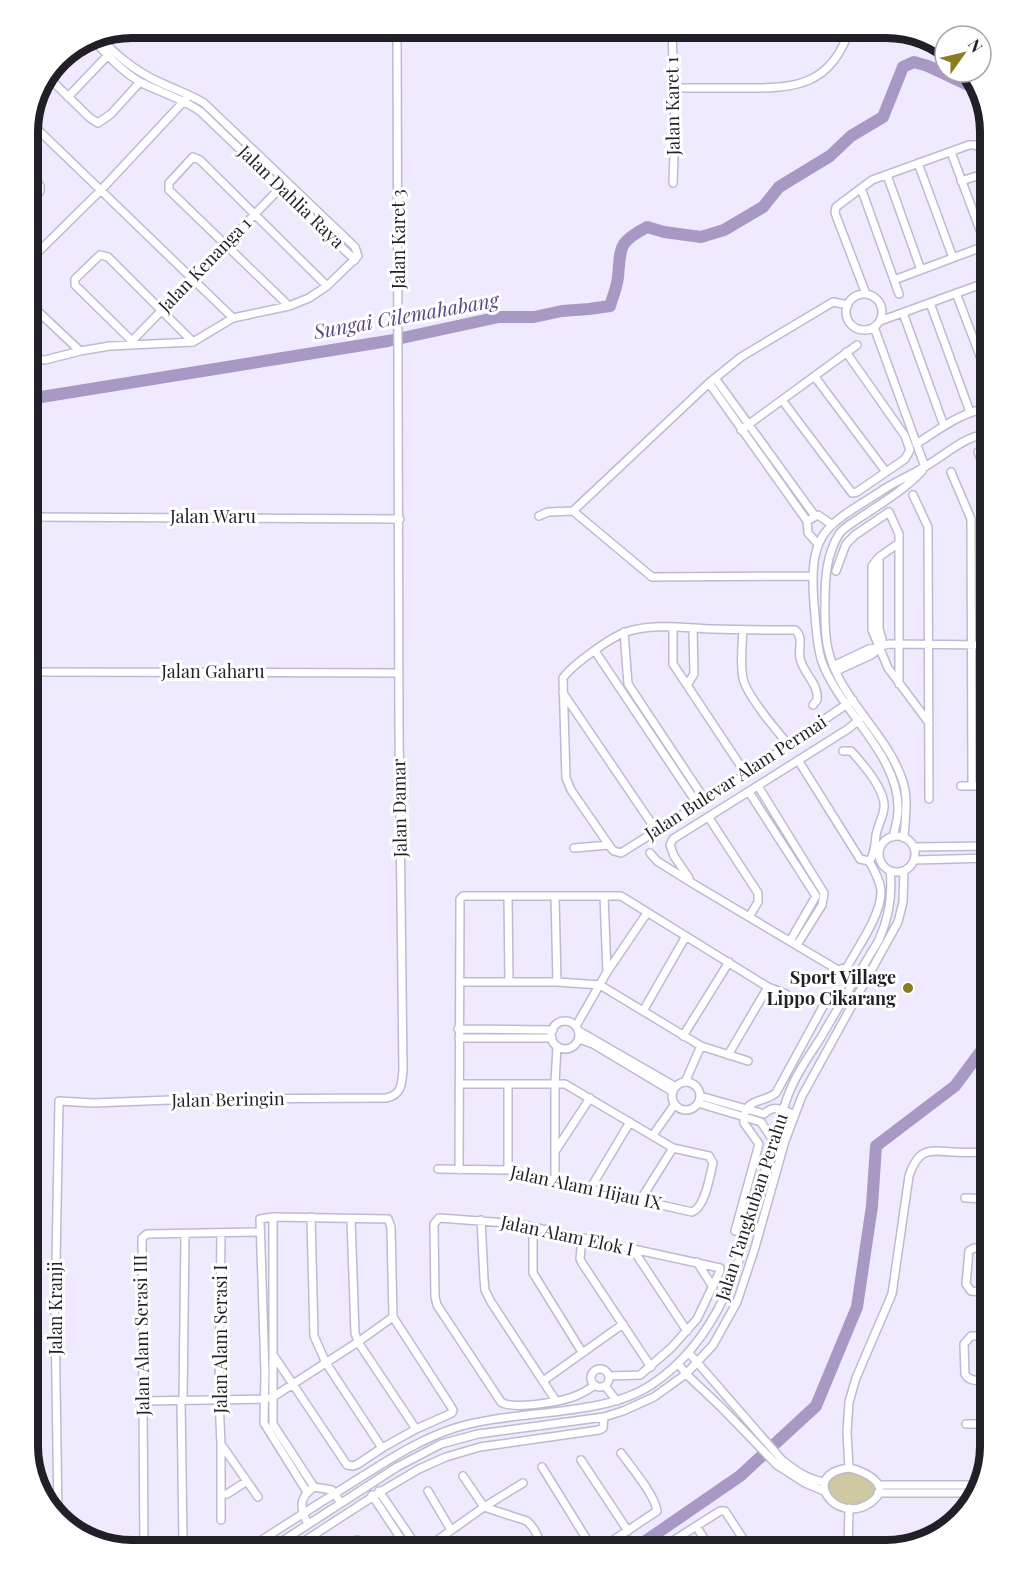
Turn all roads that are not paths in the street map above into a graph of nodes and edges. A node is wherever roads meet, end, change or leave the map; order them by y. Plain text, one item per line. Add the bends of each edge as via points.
1 (397, 38) edge
2 (672, 38) edge
3 (846, 38) edge
4 (104, 41) edge
5 (97, 44) edge
6 (107, 56) junction
7 (52, 81) edge
8 (140, 82) junction
9 (673, 88) junction
10 (190, 95) junction
11 (68, 97) junction
12 (184, 102) junction
13 (38, 130) edge
14 (980, 148) edge
15 (951, 152) junction
16 (918, 163) junction
17 (887, 175) junction
18 (980, 175) edge
19 (962, 181) junction
20 (672, 183) dead end
21 (284, 184) junction
22 (861, 188) junction
23 (101, 190) junction
24 (980, 211) edge
25 (974, 213) junction
26 (255, 215) junction
27 (980, 227) edge
28 (225, 245) junction
29 (980, 248) edge
30 (38, 252) edge
31 (953, 258) junction
32 (921, 270) junction
33 (193, 278) junction
34 (894, 280) junction
35 (980, 284) edge
36 (327, 286) junction
37 (956, 293) junction
38 (866, 294) junction
39 (899, 294) dead end
40 (930, 303) junction
41 (848, 305) junction
42 (289, 306) junction
43 (161, 310) junction
44 (38, 311) edge
45 (903, 313) junction
46 (38, 316) edge
47 (44, 317) junction
48 (233, 318) junction
49 (880, 321) junction
50 (874, 327) junction
51 (193, 342) junction
52 (131, 343) junction
53 (857, 345) dead end
54 (80, 351) junction
55 (846, 352) junction
56 (980, 356) edge
57 (38, 359) edge
58 (815, 377) junction
59 (715, 378) junction
60 (709, 383) junction
61 (782, 400) junction
62 (980, 410) edge
63 (970, 412) junction
64 (750, 424) junction
65 (944, 426) junction
66 (741, 430) junction
67 (980, 436) edge
68 (916, 444) junction
69 (925, 467) junction
70 (886, 472) junction
71 (951, 472) dead end
72 (913, 495) dead end
73 (573, 512) junction
74 (539, 516) dead end
75 (815, 516) junction
76 (38, 517) edge
77 (400, 519) junction
78 (807, 521) junction
79 (831, 524) junction
80 (817, 543) junction
81 (899, 543) junction
82 (836, 571) dead end
83 (812, 576) junction
84 (673, 627) junction
85 (693, 628) junction
86 (743, 630) junction
87 (624, 632) junction
88 (899, 644) junction
89 (928, 644) junction
90 (972, 645) junction
91 (980, 645) edge
92 (880, 647) junction
93 (595, 651) junction
94 (835, 668) junction
95 (38, 672) edge
96 (399, 673) junction
97 (628, 684) junction
98 (899, 684) junction
99 (687, 685) junction
100 (618, 686) junction
101 (562, 692) junction
102 (853, 700) junction
103 (813, 705) dead end
104 (845, 706) junction
105 (863, 715) junction
106 (857, 722) junction
107 (929, 723) junction
108 (788, 744) junction
109 (843, 751) dead end
110 (798, 760) junction
111 (746, 774) junction
112 (758, 786) junction
113 (961, 786) dead end
114 (972, 786) junction
115 (980, 786) edge
116 (748, 792) junction
117 (930, 799) dead end
118 (701, 803) junction
119 (709, 818) junction
120 (656, 830) junction
121 (893, 837) junction
122 (904, 838) junction
123 (609, 846) junction
124 (980, 846) edge
125 (914, 847) junction
126 (574, 848) dead end
127 (650, 853) dead end
128 (980, 858) edge
129 (914, 860) junction
130 (868, 861) junction
131 (890, 871) junction
132 (904, 871) junction
133 (692, 883) junction
134 (508, 896) junction
135 (555, 896) junction
136 (604, 896) junction
137 (816, 896) junction
138 (825, 897) junction
139 (647, 913) junction
140 (749, 917) junction
141 (686, 936) junction
142 (794, 943) junction
143 (729, 962) junction
144 (607, 972) junction
145 (460, 982) junction
146 (509, 982) junction
147 (557, 982) junction
148 (600, 985) junction
149 (768, 987) junction
150 (786, 994) dead end
151 (826, 1001) dead end
152 (643, 1011) junction
153 (458, 1029) junction
154 (578, 1032) junction
155 (552, 1034) junction
156 (683, 1036) junction
157 (459, 1038) junction
158 (557, 1046) junction
159 (701, 1047) junction
160 (728, 1055) junction
161 (748, 1061) dead end
162 (685, 1082) junction
163 (555, 1083) junction
164 (460, 1084) junction
165 (508, 1084) junction
166 (675, 1089) junction
167 (396, 1095) joint
168 (590, 1098) junction
169 (699, 1100) junction
170 (59, 1101) joint
171 (675, 1104) junction
172 (746, 1108) junction
173 (783, 1110) junction
174 (764, 1113) junction
175 (795, 1115) junction
176 (743, 1117) junction
177 (630, 1122) junction
178 (761, 1122) junction
179 (653, 1135) junction
180 (774, 1138) junction
181 (785, 1141) junction
182 (673, 1148) junction
183 (556, 1150) junction
184 (980, 1152) edge
185 (438, 1169) dead end
186 (459, 1170) junction
187 (508, 1170) junction
188 (555, 1181) junction
189 (590, 1189) junction
190 (965, 1198) dead end
191 (980, 1198) edge
192 (641, 1199) junction
193 (273, 1217) junction
194 (311, 1217) junction
195 (351, 1219) junction
196 (481, 1220) junction
197 (533, 1228) junction
198 (735, 1231) dead end
199 (260, 1232) junction
200 (186, 1234) junction
201 (221, 1234) junction
202 (582, 1238) junction
203 (744, 1245) junction
204 (980, 1249) edge
205 (754, 1250) junction
206 (634, 1251) junction
207 (698, 1262) junction
208 (713, 1287) junction
209 (980, 1292) edge
210 (393, 1317) junction
211 (623, 1324) junction
212 (687, 1331) junction
213 (980, 1336) edge
214 (358, 1342) junction
215 (582, 1352) junction
216 (689, 1353) junction
217 (274, 1356) junction
218 (697, 1362) junction
219 (326, 1363) junction
220 (678, 1363) junction
221 (651, 1366) junction
222 (686, 1374) junction
223 (609, 1376) junction
224 (980, 1380) edge
225 (543, 1381) junction
226 (293, 1384) junction
227 (595, 1385) junction
228 (605, 1386) junction
229 (273, 1397) junction
230 (264, 1399) junction
231 (729, 1399) junction
232 (219, 1400) junction
233 (144, 1401) junction
234 (182, 1401) junction
235 (556, 1401) junction
236 (617, 1401) junction
237 (722, 1408) junction
238 (528, 1414) junction
239 (604, 1417) junction
240 (966, 1424) dead end
241 (980, 1424) edge
242 (531, 1425) junction
243 (416, 1429) junction
244 (478, 1434) junction
245 (221, 1444) junction
246 (480, 1447) junction
247 (382, 1448) junction
248 (621, 1453) dead end
249 (581, 1460) dead end
250 (780, 1462) junction
251 (542, 1467) dead end
252 (849, 1468) junction
253 (464, 1476) dead end
254 (247, 1481) junction
255 (824, 1482) junction
256 (374, 1483) junction
257 (523, 1483) dead end
258 (313, 1485) junction
259 (970, 1485) edge
260 (366, 1487) junction
261 (878, 1489) junction
262 (305, 1490) junction
263 (428, 1491) dead end
264 (824, 1491) junction
265 (380, 1492) junction
266 (336, 1493) junction
267 (967, 1493) edge
268 (221, 1494) junction
269 (258, 1497) dead end
270 (373, 1497) junction
271 (341, 1503) junction
272 (58, 1505) edge
273 (484, 1507) junction
274 (849, 1508) junction
275 (303, 1513) junction
276 (396, 1516) junction
277 (221, 1520) dead end
278 (389, 1521) junction
279 (308, 1524) junction
280 (696, 1526) junction
281 (452, 1530) junction
282 (628, 1531) junction
283 (144, 1540) edge
284 (182, 1540) edge
285 (262, 1540) edge
286 (284, 1540) edge
287 (306, 1540) edge
288 (401, 1540) edge
289 (413, 1540) edge
290 (437, 1540) edge
291 (539, 1540) edge
292 (589, 1540) edge
293 (614, 1540) edge
294 (678, 1540) edge
295 (705, 1540) edge
296 (744, 1540) edge
297 (848, 1540) edge

1 - 77 street, Jalan Karet 3
2 - 9 street, Jalan Karet 1
3 - 9 street via 832,63 802,84 779,89
4 - 10 street, Jalan Dahlia Raya via 137,70
5 - 6 street, Jalan Dahlia Raya
6 - 8 street, Jalan Dahlia Raya
6 - 11 street
7 - 11 street
8 - 11 street via 98,123
8 - 12 street, Jalan Dahlia Raya
9 - 20 street, Jalan Karet 1
10 - 12 street
10 - 21 street, Jalan Dahlia Raya via 204,104
12 - 21 street, Jalan Dahlia Raya via 201,112
12 - 23 street
13 - 23 street
14 - 15 street via 975,145
15 - 16 street
15 - 19 street
16 - 17 street
16 - 31 street
17 - 22 street
17 - 32 street
18 - 19 street
19 - 25 street
21 - 26 street, Jalan Kenanga 1
21 - 36 street, Jalan Dahlia Raya via 355,260
22 - 34 street
22 - 38 street via 836,207 835,213
23 - 30 street
23 - 33 street
24 - 25 street
25 - 27 street
26 - 28 street, Jalan Kenanga 1
26 - 28 street via 200,160 192,158 168,188
26 - 36 street
28 - 33 street, Jalan Kenanga 1
28 - 42 street
29 - 31 street
31 - 32 street
32 - 34 street
33 - 43 street, Jalan Kenanga 1
33 - 48 street
34 - 39 street
35 - 37 street
36 - 42 street
37 - 40 street
37 - 56 street
38 - 41 street via 852,298
38 - 49 street via 878,301
40 - 45 street
40 - 63 street
41 - 50 street via 846,312 853,326 859,330
41 - 59 street via 833,303 741,357
42 - 48 street
43 - 51 street
43 - 52 street, Jalan Kenanga 1
43 - 52 street via 105,255 75,279 77,288
44 - 47 street
45 - 49 street
45 - 65 street
46 - 47 street
47 - 54 street
48 - 51 street
49 - 50 street
50 - 68 street
51 - 52 street
52 - 54 street
53 - 55 street
54 - 57 street
55 - 58 street
55 - 70 street via 905,436 910,450 905,459
58 - 61 street
58 - 70 street
59 - 60 street
59 - 64 street
60 - 66 street
60 - 73 street
61 - 64 street
61 - 70 street via 852,493
62 - 63 street
63 - 65 street
64 - 66 street
64 - 75 street
65 - 68 street
66 - 78 street
67 - 69 street
68 - 69 street
69 - 79 street
69 - 94 street via 909,486 841,531 830,552 825,630
71 - 90 street via 971,519
72 - 89 street via 927,526
73 - 74 street
73 - 83 street via 652,577
75 - 78 street
75 - 79 street
76 - 77 street, Jalan Waru
77 - 96 street, Jalan Damar
78 - 80 street via 808,533
79 - 80 street
80 - 83 street
81 - 82 street via 889,512 846,544
81 - 88 street
81 - 92 street via 872,566 872,630
83 - 104 street via 822,662
84 - 85 street
84 - 87 street
84 - 99 street via 673,664
85 - 86 street
85 - 99 street via 694,674
86 - 103 street via 798,631 800,658 817,690
86 - 108 street via 744,684
87 - 93 street
87 - 97 street
88 - 89 street
88 - 92 street
88 - 98 street
89 - 90 street
89 - 107 street
90 - 91 street
90 - 114 street
92 - 94 street via 871,655
92 - 98 street
93 - 100 street
93 - 101 street via 567,673
94 - 102 street
95 - 96 street, Jalan Gaharu
96 - 167 street, Jalan Damar via 403,1069 401,1089
97 - 100 street
97 - 118 street
98 - 107 street
99 - 111 street
100 - 118 street
101 - 120 street
101 - 123 street via 567,783
102 - 104 street, Jalan Bulevar Alam Permai
102 - 105 street
104 - 106 street
104 - 108 street, Jalan Bulevar Alam Permai
105 - 106 street
105 - 122 street via 881,738 903,780
106 - 110 street
106 - 121 street via 875,744 894,785 898,811
107 - 117 street
108 - 111 street, Jalan Bulevar Alam Permai
109 - 130 street via 851,751 858,758 884,797 873,858
110 - 112 street
110 - 130 street via 860,859
111 - 118 street, Jalan Bulevar Alam Permai
112 - 116 street
112 - 138 street
113 - 114 street
114 - 115 street
116 - 119 street
116 - 137 street
118 - 120 street, Jalan Bulevar Alam Permai
119 - 133 street via 673,839 670,845
119 - 140 street via 758,893 758,902
120 - 123 street, Jalan Bulevar Alam Permai via 624,852 617,853
121 - 122 street
121 - 131 street via 883,842 879,852
122 - 125 street
123 - 126 street
124 - 125 street
125 - 129 street
127 - 133 street
128 - 129 street
129 - 132 street
130 - 142 street via 882,892 866,934 843,969 838,970
131 - 132 street
131 - 173 street, Jalan Tangkuban Perahu via 888,920 797,1076
132 - 175 street, Jalan Tangkuban Perahu via 898,922
133 - 140 street
134 - 135 street
134 - 145 street via 460,899
134 - 146 street
135 - 136 street
135 - 147 street
136 - 139 street via 625,898
136 - 144 street
137 - 138 street
137 - 142 street
138 - 142 street
139 - 141 street
139 - 144 street
140 - 142 street
141 - 143 street
141 - 152 street
143 - 149 street
143 - 156 street
144 - 148 street
145 - 146 street
145 - 153 street
146 - 147 street
147 - 148 street
148 - 152 street
148 - 154 street
149 - 150 street
149 - 160 street
151 - 172 street via 776,1093
152 - 156 street
153 - 155 street
153 - 157 street
154 - 155 street via 566,1021 556,1025
154 - 158 street via 576,1043 567,1049
154 - 166 street
155 - 157 street
155 - 158 street
156 - 159 street
157 - 164 street
158 - 163 street
159 - 160 street
159 - 162 street
160 - 161 street
162 - 166 street
162 - 169 street via 696,1086
163 - 165 street
163 - 168 street via 565,1084
163 - 183 street
164 - 165 street
164 - 186 street
165 - 187 street
166 - 171 street
167 - 170 street, Jalan Beringin
168 - 177 street
168 - 183 street
169 - 171 street via 687,1110
169 - 172 street
169 - 176 street
170 - 272 street, Jalan Kranji via 55,1315
171 - 179 street
172 - 174 street
172 - 176 street
173 - 174 street via 772,1108
173 - 175 street
173 - 180 street, Jalan Tangkuban Perahu
174 - 178 street
175 - 181 street, Jalan Tangkuban Perahu
176 - 178 street
176 - 198 street via 759,1144
177 - 179 street
177 - 189 street
178 - 180 street via 766,1133
179 - 182 street
180 - 181 street
180 - 203 street, Jalan Tangkuban Perahu
181 - 205 street, Jalan Tangkuban Perahu
182 - 192 street
182 - 192 street, Jalan Alam Hijau IX via 709,1156 713,1163 697,1210 689,1212
183 - 188 street
184 - 252 street via 932,1150 920,1155 912,1166 892,1294 849,1402
185 - 186 street, Jalan Alam Hijau IX
186 - 187 street, Jalan Alam Hijau IX
187 - 188 street, Jalan Alam Hijau IX
188 - 189 street, Jalan Alam Hijau IX
189 - 192 street, Jalan Alam Hijau IX
190 - 191 street
193 - 194 street
193 - 199 street via 260,1218
193 - 217 street
194 - 195 street
194 - 219 street via 314,1336
195 - 210 street via 388,1219
195 - 214 street
196 - 197 street, Jalan Alam Elok I
196 - 225 street via 485,1290
196 - 235 street, Jalan Alam Elok I via 436,1220 437,1305 501,1402 510,1406
197 - 202 street, Jalan Alam Elok I
197 - 215 street via 533,1273
199 - 201 street, Jalan Alam Serasi III
199 - 230 street
200 - 201 street, Jalan Alam Serasi III
200 - 233 street, Jalan Alam Serasi III via 147,1234 142,1238
200 - 234 street
201 - 232 street, Jalan Alam Serasi I
202 - 206 street, Jalan Alam Elok I
202 - 211 street via 580,1259
203 - 205 street
203 - 216 street, Jalan Tangkuban Perahu via 719,1310
204 - 209 street via 969,1251 968,1288
205 - 218 street, Jalan Tangkuban Perahu via 730,1316 713,1345
206 - 207 street, Jalan Alam Elok I
206 - 212 street
207 - 208 street
207 - 208 street, Jalan Alam Elok I via 720,1268
208 - 212 street
210 - 214 street
210 - 243 street via 453,1410
211 - 215 street
211 - 221 street
212 - 221 street
213 - 224 street via 971,1336 964,1344 965,1374 970,1380
214 - 219 street
214 - 243 street
215 - 225 street
216 - 218 street
216 - 220 street, Jalan Tangkuban Perahu
217 - 226 street
217 - 229 street
218 - 222 street, Jalan Tangkuban Perahu
218 - 231 street
219 - 226 street
219 - 247 street
220 - 222 street
220 - 236 street, Jalan Tangkuban Perahu via 650,1386
221 - 223 street via 640,1375
222 - 237 street
222 - 239 street, Jalan Tangkuban Perahu via 654,1397
223 - 227 street via 597,1368 591,1376
223 - 228 street
225 - 235 street
226 - 229 street
226 - 247 street via 347,1465 353,1466
227 - 228 street
227 - 235 street via 581,1394
228 - 236 street
229 - 230 street
229 - 258 street via 273,1424
230 - 232 street
230 - 262 street via 267,1430
231 - 237 street
231 - 250 street
232 - 234 street
232 - 245 street, Jalan Alam Serasi I
233 - 234 street
233 - 283 street, Jalan Alam Serasi III
234 - 284 street
236 - 238 street, Jalan Tangkuban Perahu
237 - 250 street
238 - 242 street
238 - 266 street, Jalan Tangkuban Perahu via 482,1420 424,1439
239 - 242 street, Jalan Tangkuban Perahu
239 - 246 street via 603,1428 599,1430
240 - 241 street
242 - 244 street, Jalan Tangkuban Perahu
243 - 247 street
244 - 246 street
244 - 256 street, Jalan Tangkuban Perahu via 428,1450
245 - 254 street
245 - 268 street, Jalan Alam Serasi I
246 - 265 street via 419,1469
248 - 282 street via 657,1507 656,1512
249 - 282 street
250 - 255 street
250 - 264 street via 805,1483
251 - 292 street
252 - 255 street via 835,1471
252 - 261 street via 870,1474
253 - 273 street
254 - 268 street
254 - 269 street
255 - 264 street
256 - 260 street, Jalan Tangkuban Perahu
256 - 265 street
257 - 273 street
258 - 262 street
258 - 266 street
259 - 261 street
260 - 270 street
260 - 271 street, Jalan Tangkuban Perahu
261 - 267 street
261 - 274 street via 876,1498 868,1504
262 - 275 street
263 - 281 street
264 - 274 street via 835,1504
265 - 270 street
265 - 276 street
266 - 271 street
266 - 275 street, Jalan Tangkuban Perahu
268 - 277 street, Jalan Alam Serasi I
270 - 278 street
270 - 287 street
271 - 279 street, Jalan Tangkuban Perahu
273 - 281 street
273 - 291 street via 527,1521
274 - 297 street
275 - 279 street
275 - 285 street, Jalan Tangkuban Perahu
276 - 278 street
276 - 289 street
278 - 288 street
279 - 286 street, Jalan Tangkuban Perahu
280 - 294 street
280 - 295 street
280 - 296 street via 716,1512 725,1511
281 - 290 street
282 - 293 street

